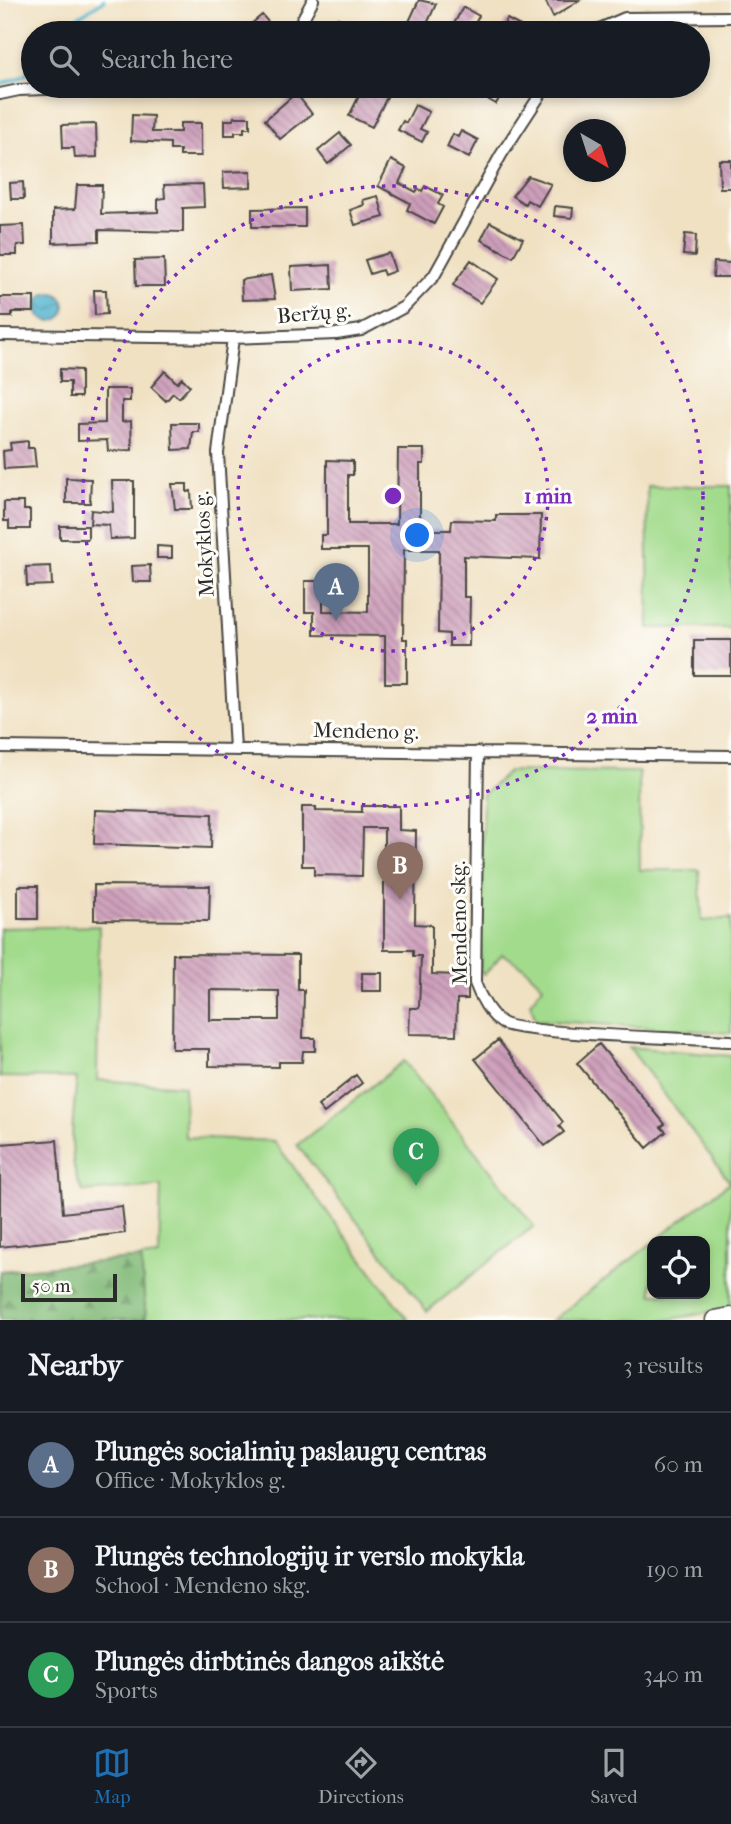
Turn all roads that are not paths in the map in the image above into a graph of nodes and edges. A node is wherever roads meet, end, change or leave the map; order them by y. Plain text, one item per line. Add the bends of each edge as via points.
1 (313, 0) edge
2 (731, 17) edge
3 (302, 21) edge
4 (618, 21) edge
5 (21, 90) edge
6 (0, 94) edge
7 (538, 98) edge
8 (0, 335) edge
9 (233, 338) junction
10 (0, 747) edge
11 (234, 749) junction
12 (478, 751) junction
13 (731, 756) edge
14 (731, 1041) edge
15 (731, 1317) edge
16 (715, 1320) edge

1 - 3 street
2 - 4 street
5 - 6 street
7 - 9 street, Beržų g. via 434,276 404,307 361,330
8 - 9 street, Beržų g.
9 - 11 street, Mokyklos g. via 218,453
10 - 11 street, Mendeno g.
11 - 12 street, Mendeno g.
12 - 13 street, Mendeno g.
12 - 14 street, Mendeno skg. via 475,984 495,1015 503,1024 536,1029
15 - 16 main road

